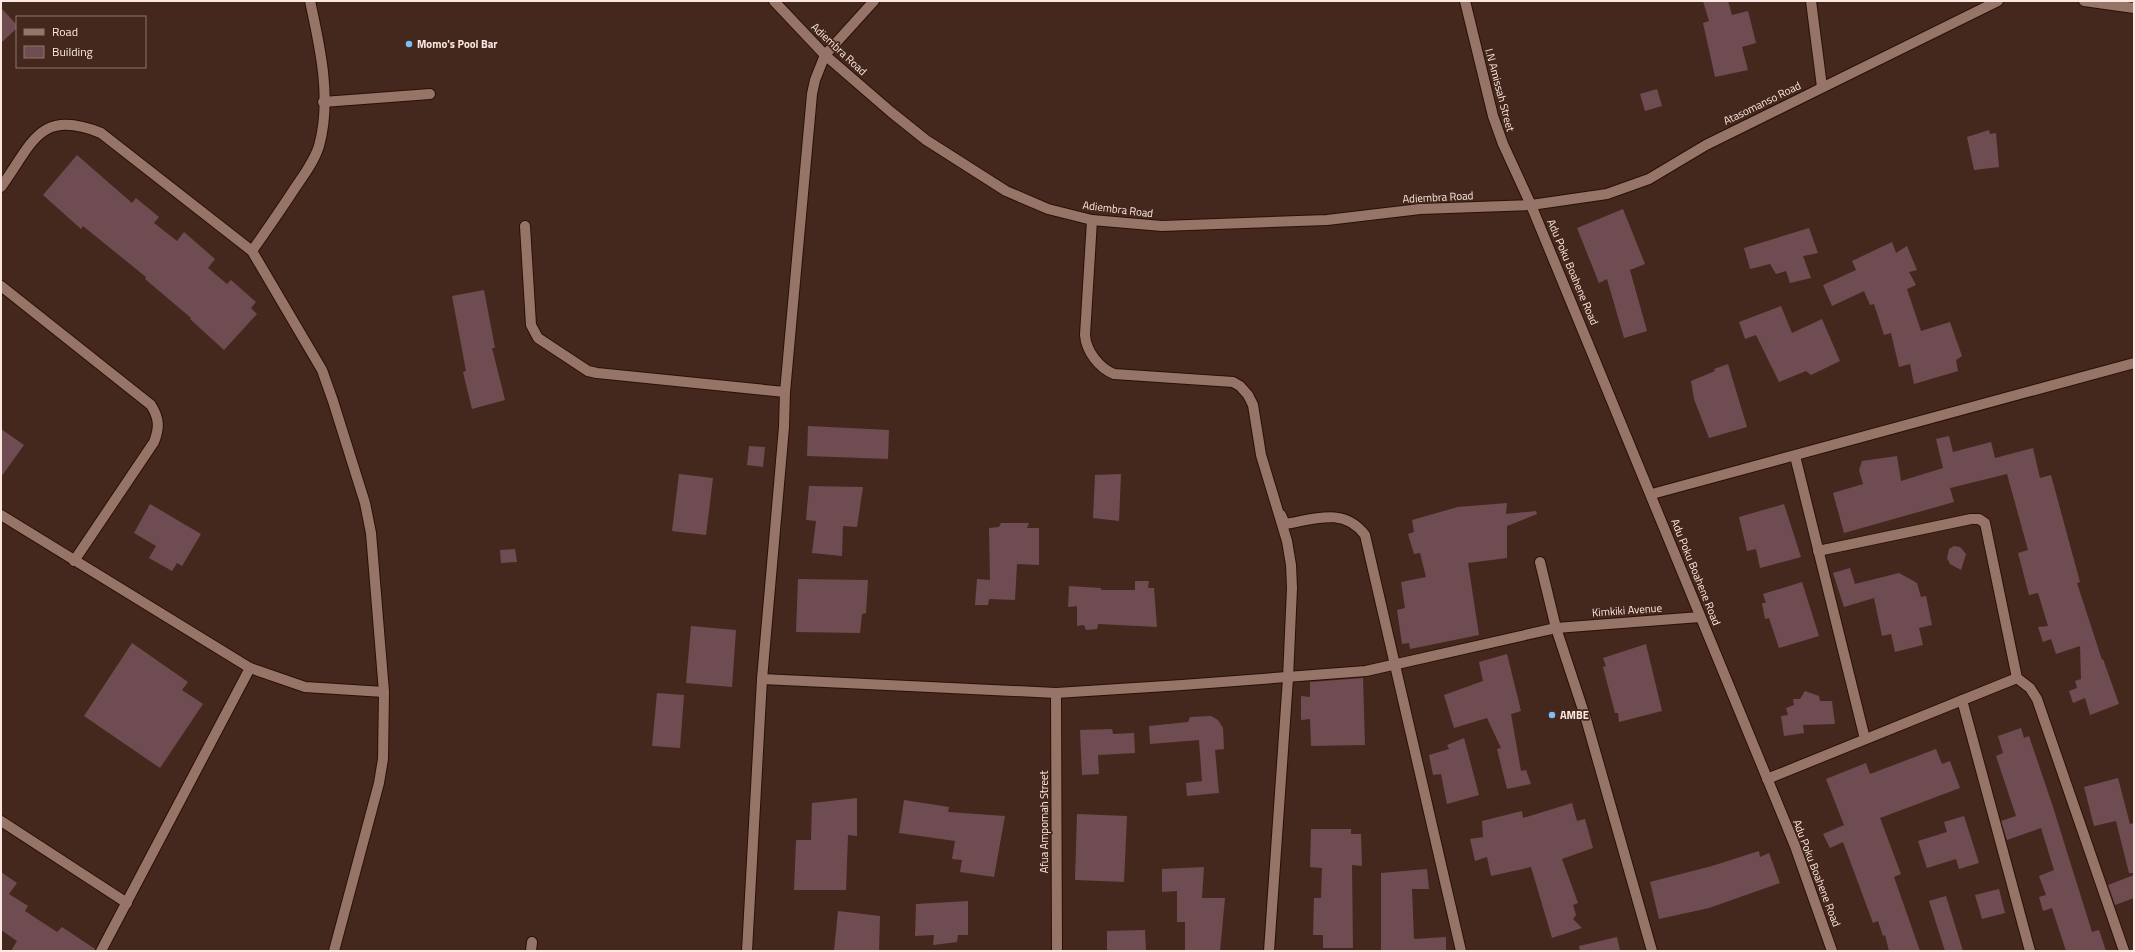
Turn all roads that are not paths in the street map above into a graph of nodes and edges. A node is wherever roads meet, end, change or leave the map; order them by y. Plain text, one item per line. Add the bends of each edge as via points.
1 (310, 1) edge
2 (774, 1) edge
3 (874, 1) edge
4 (1465, 1) edge
5 (1812, 1) edge
6 (1998, 1) edge
7 (2084, 1) edge
8 (2134, 8) edge
9 (825, 56) junction
10 (1822, 87) junction
11 (430, 94) dead end
12 (323, 102) junction
13 (1, 187) edge
14 (1531, 205) junction
15 (1092, 220) junction
16 (525, 226) dead end
17 (252, 251) junction
18 (1, 286) edge
19 (2134, 363) edge
20 (785, 392) junction
21 (1794, 456) junction
22 (1652, 494) junction
23 (1277, 506) junction
24 (1, 515) edge
25 (1818, 551) junction
26 (74, 561) junction
27 (1540, 562) dead end
28 (1700, 617) junction
29 (1556, 628) junction
30 (1394, 665) junction
31 (250, 668) junction
32 (1288, 678) junction
33 (2017, 678) junction
34 (762, 679) junction
35 (384, 692) junction
36 (1056, 694) junction
37 (1962, 700) junction
38 (1865, 739) junction
39 (1767, 779) junction
40 (1, 822) edge
41 (127, 903) junction
42 (101, 951) edge
43 (334, 951) edge
44 (747, 951) edge
45 (1057, 951) edge
46 (1269, 951) edge
47 (1462, 951) edge
48 (1652, 951) edge
49 (1832, 951) edge
50 (2030, 951) edge
51 (2124, 951) edge

1 - 12 street via 322,53
2 - 9 street, Adiembra Road
3 - 9 street
4 - 14 street, I.N Amissah Street via 1493,116
5 - 10 street
6 - 10 street, Atasomanso Road
7 - 8 street
9 - 15 street, Adiembra Road via 926,140 1006,191 1048,209
9 - 20 street via 812,94
10 - 14 street, Atasomanso Road via 1706,145 1649,178 1608,194
11 - 12 street
12 - 17 street via 319,146 311,164
13 - 17 street via 41,132 52,126 81,125 101,133
14 - 15 street, Adiembra Road via 1420,209 1327,220 1258,224 1162,226
14 - 22 street, Adu Poku Boahene Road
15 - 23 street via 1085,335 1087,348 1100,366 1114,374 1233,382 1240,386 1248,394 1253,405 1261,455
16 - 20 street via 534,332 538,338 588,371 597,374
17 - 35 street via 322,370 365,503 371,533
18 - 26 street via 151,405 158,416 159,431 154,442
19 - 21 street
20 - 34 street
21 - 22 street
21 - 25 street
22 - 28 street, Adu Poku Boahene Road
23 - 30 street via 1285,524 1337,516 1352,521 1360,528 1369,547
23 - 32 street via 1291,565
24 - 26 street
25 - 33 street via 1979,519 1985,523 1988,530
25 - 38 street
26 - 31 street
27 - 29 street
28 - 29 street, Kimkiki Avenue
28 - 39 street, Adu Poku Boahene Road
29 - 30 street, Kimkiki Avenue
29 - 48 street via 1586,719
30 - 32 street, Kimkiki Avenue via 1366,671
30 - 47 street
31 - 35 street via 305,687
31 - 41 street
32 - 36 street, Kimkiki Avenue
32 - 46 street
33 - 37 street
33 - 51 street via 2030,688 2037,699
34 - 36 street, Kimkiki Avenue
34 - 44 street
35 - 43 street via 383,759 379,783
36 - 45 street, Afua Ampomah Street
37 - 38 street
37 - 50 street
38 - 39 street
39 - 49 street, Adu Poku Boahene Road via 1795,846
40 - 41 street
41 - 42 street

